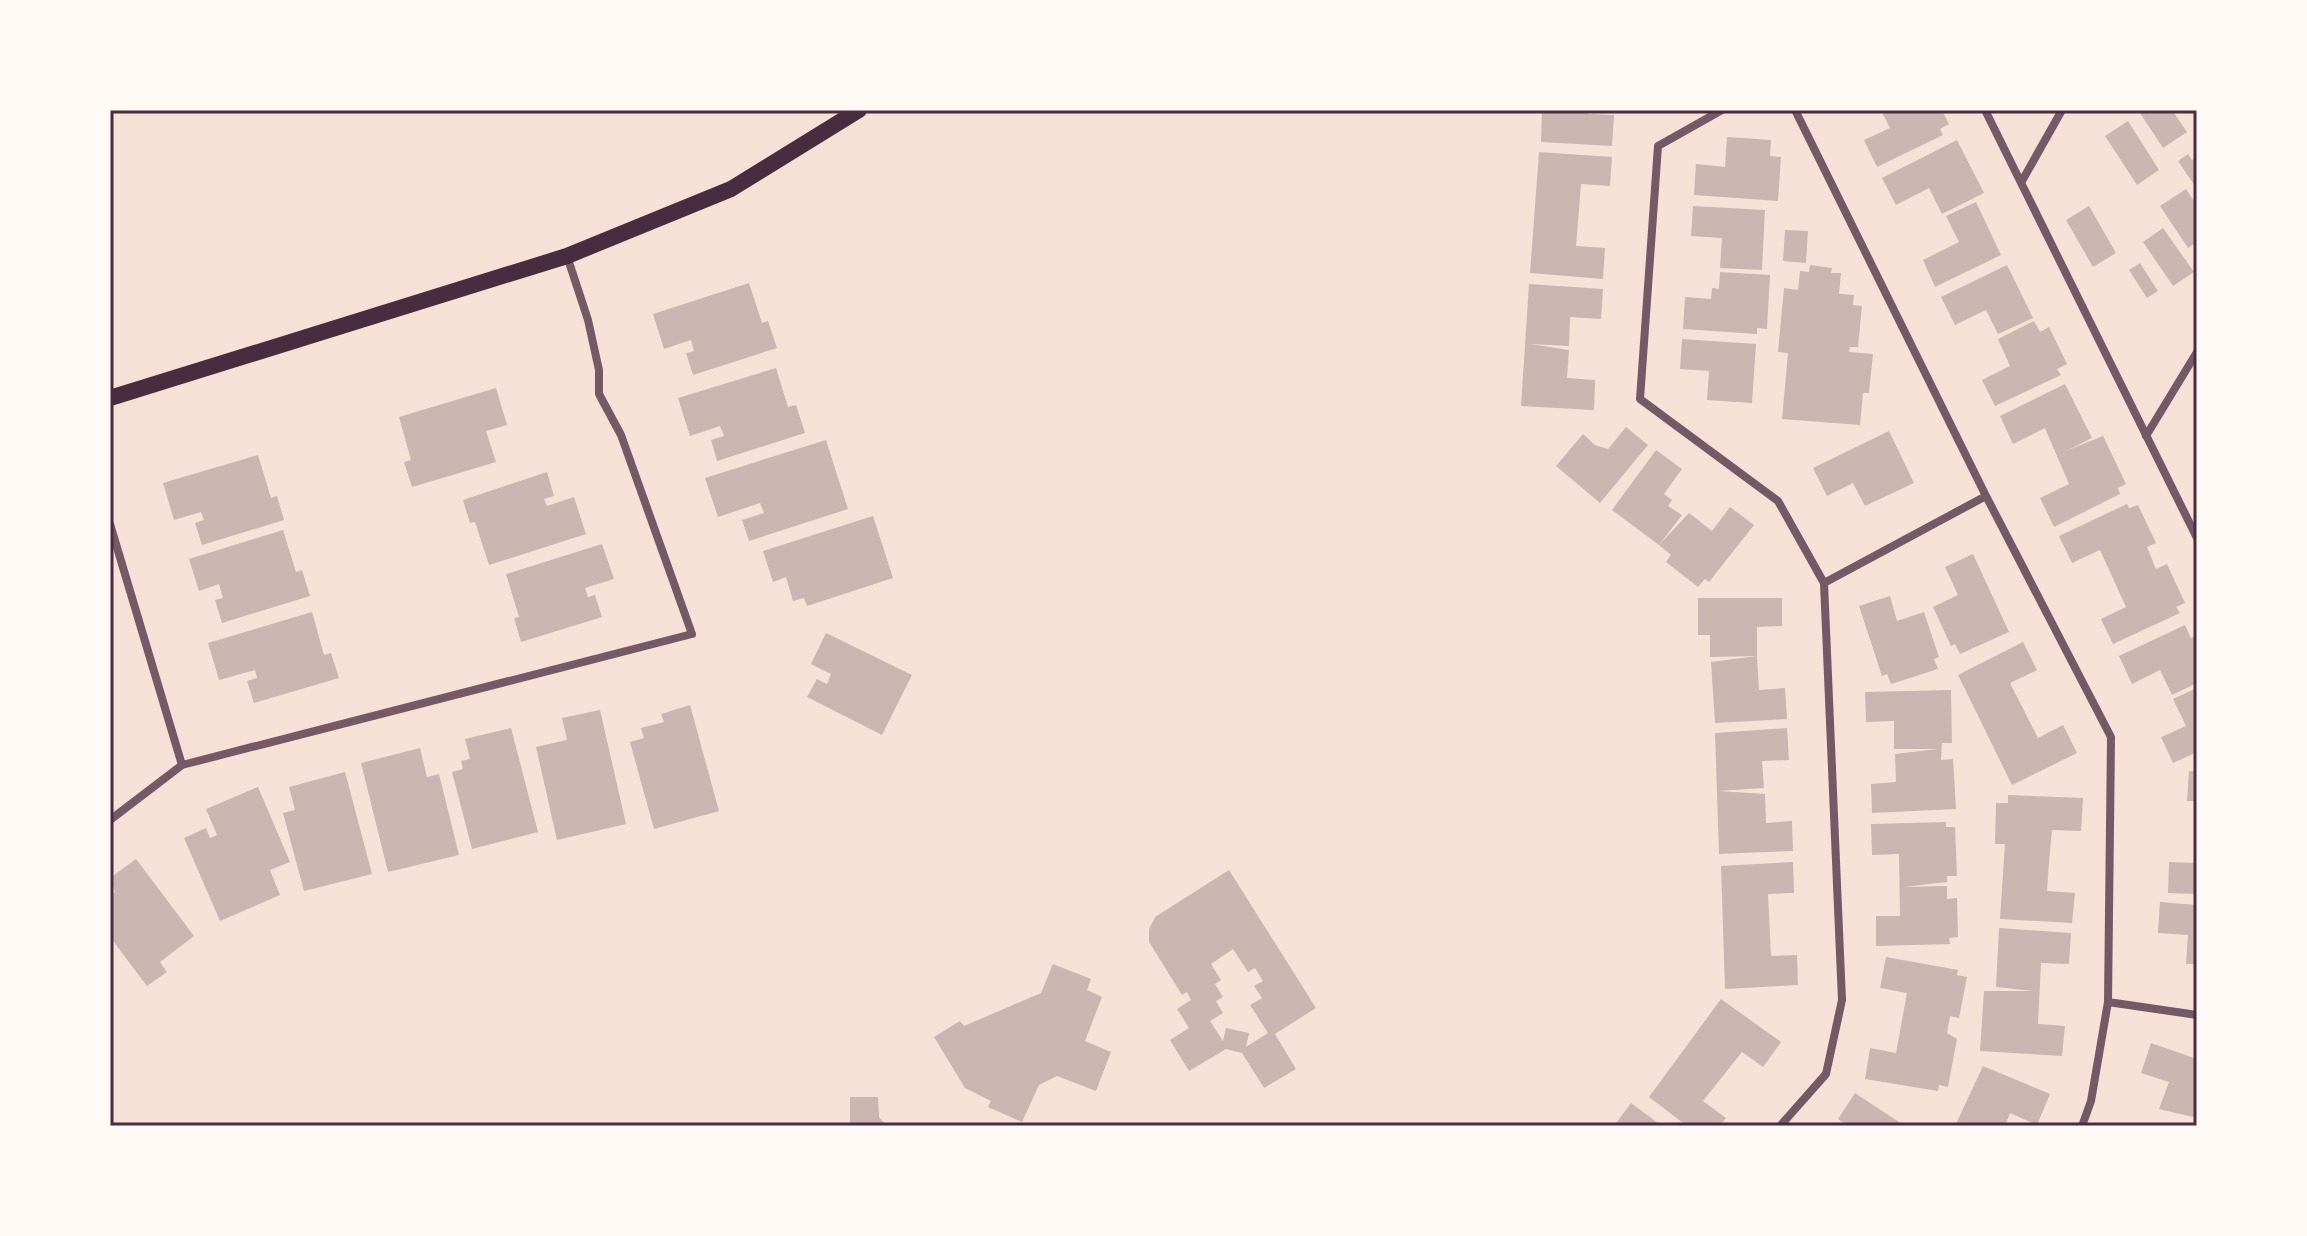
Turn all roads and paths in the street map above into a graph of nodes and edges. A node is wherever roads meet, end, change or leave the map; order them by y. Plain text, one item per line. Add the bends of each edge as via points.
1 (859, 110) edge
2 (1722, 110) edge
3 (1795, 110) edge
4 (1985, 110) edge
5 (2062, 110) edge
6 (2022, 181) junction
7 (567, 256) junction
8 (2197, 352) edge
9 (110, 398) edge
10 (2146, 436) junction
11 (1986, 496) junction
12 (110, 524) edge
13 (2197, 538) edge
14 (1824, 583) junction
15 (182, 765) junction
16 (110, 820) edge
17 (2108, 1002) junction
18 (2197, 1015) edge
19 (1780, 1126) edge
20 (2082, 1126) edge

1 - 7 main road via 731,189
2 - 14 street via 1658,146 1640,399 1778,501
3 - 11 street
4 - 6 street
5 - 6 street
6 - 10 street
7 - 9 main road
7 - 15 street via 588,320 599,394 621,435 692,634
8 - 10 street
10 - 13 street
11 - 14 street
11 - 17 street via 2111,737
12 - 15 street
14 - 19 street via 1842,1000 1826,1074
15 - 16 street
17 - 18 street
17 - 20 street

